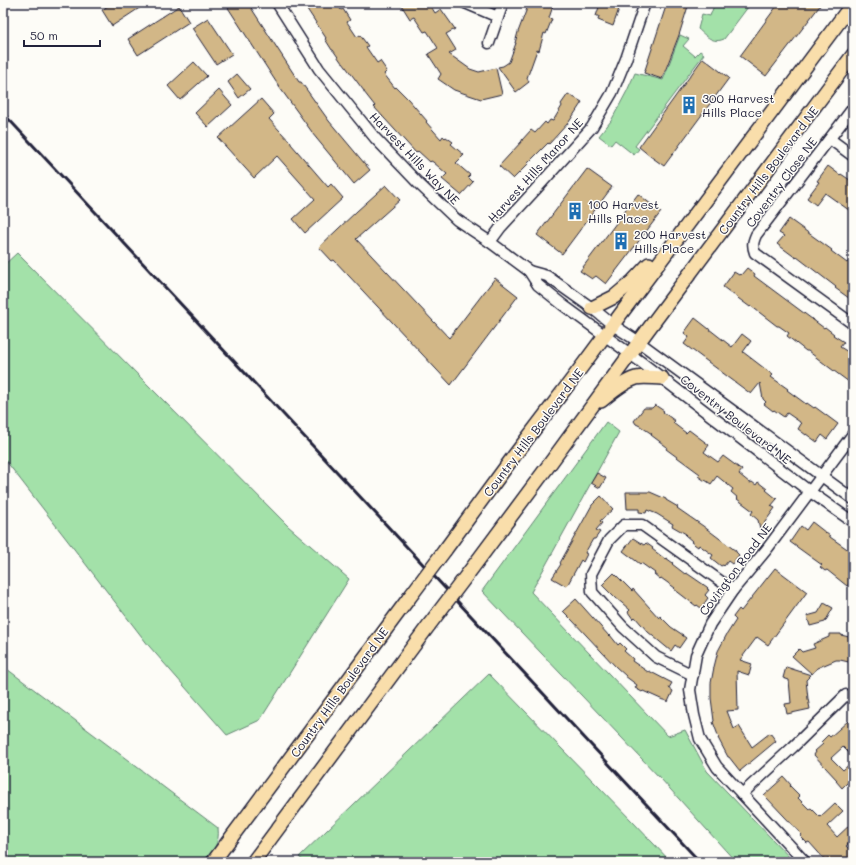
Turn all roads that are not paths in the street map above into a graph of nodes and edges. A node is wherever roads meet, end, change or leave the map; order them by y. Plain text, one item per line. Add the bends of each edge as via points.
1 (277, 3) edge
2 (465, 3) edge
3 (503, 3) edge
4 (645, 3) edge
5 (853, 3) edge
6 (498, 17) junction
7 (489, 43) dead end
8 (853, 55) edge
9 (853, 108) edge
10 (830, 139) junction
11 (853, 156) edge
12 (682, 231) junction
13 (490, 242) junction
14 (529, 271) junction
15 (592, 308) junction
16 (613, 324) junction
17 (853, 324) edge
18 (605, 336) junction
19 (639, 342) junction
20 (630, 354) junction
21 (662, 378) junction
22 (589, 409) junction
23 (853, 434) edge
24 (821, 476) junction
25 (809, 491) junction
26 (853, 499) edge
27 (853, 522) edge
28 (733, 590) junction
29 (693, 675) junction
30 (846, 695) dead end
31 (742, 794) junction
32 (213, 862) edge
33 (253, 862) edge
34 (805, 862) edge

1 - 13 street, Harvest Hills Way NE via 319,69 375,138 457,220
2 - 6 street
3 - 6 street
4 - 13 street, Harvest Hills Manor NE via 612,93 592,127
5 - 12 main road, Country Hills Boulevard NE
6 - 7 street
8 - 19 main road, Country Hills Boulevard NE
9 - 10 street, Coventry Close NE
10 - 11 street
10 - 17 street, Coventry Close NE via 756,235 753,247 755,253
12 - 15 main road via 633,281 614,297
12 - 16 main road, Country Hills Boulevard NE
13 - 14 street, Harvest Hills Way NE
14 - 15 street, Harvest Hills Way NE via 547,276
14 - 18 street, Harvest Hills Way NE via 538,285
15 - 16 street, Harvest Hills Way NE
16 - 18 main road, Country Hills Boulevard NE
16 - 19 street, Coventry Boulevard NE
18 - 20 street, Coventry Boulevard NE
18 - 32 main road, Country Hills Boulevard NE, bridge
19 - 20 main road, Country Hills Boulevard NE
19 - 24 street, Coventry Boulevard NE
20 - 21 street, Coventry Boulevard NE
20 - 22 main road, Country Hills Boulevard NE
21 - 22 main road via 636,378
21 - 25 street, Coventry Boulevard NE
22 - 33 main road, Country Hills Boulevard NE, bridge
23 - 24 street, Covington Road NE
24 - 25 street, Covington Road NE
24 - 26 street, Coventry Boulevard NE
25 - 27 street, Coventry Boulevard NE
25 - 28 street, Covington Road NE via 767,549
28 - 29 street, Covington Road NE via 710,624 696,655
28 - 29 street via 642,525 624,525 609,540 591,574 592,592 623,627 656,657
29 - 31 street, Covington Road NE via 690,690 700,739 717,768
30 - 31 street
31 - 34 street, Covington Road NE

